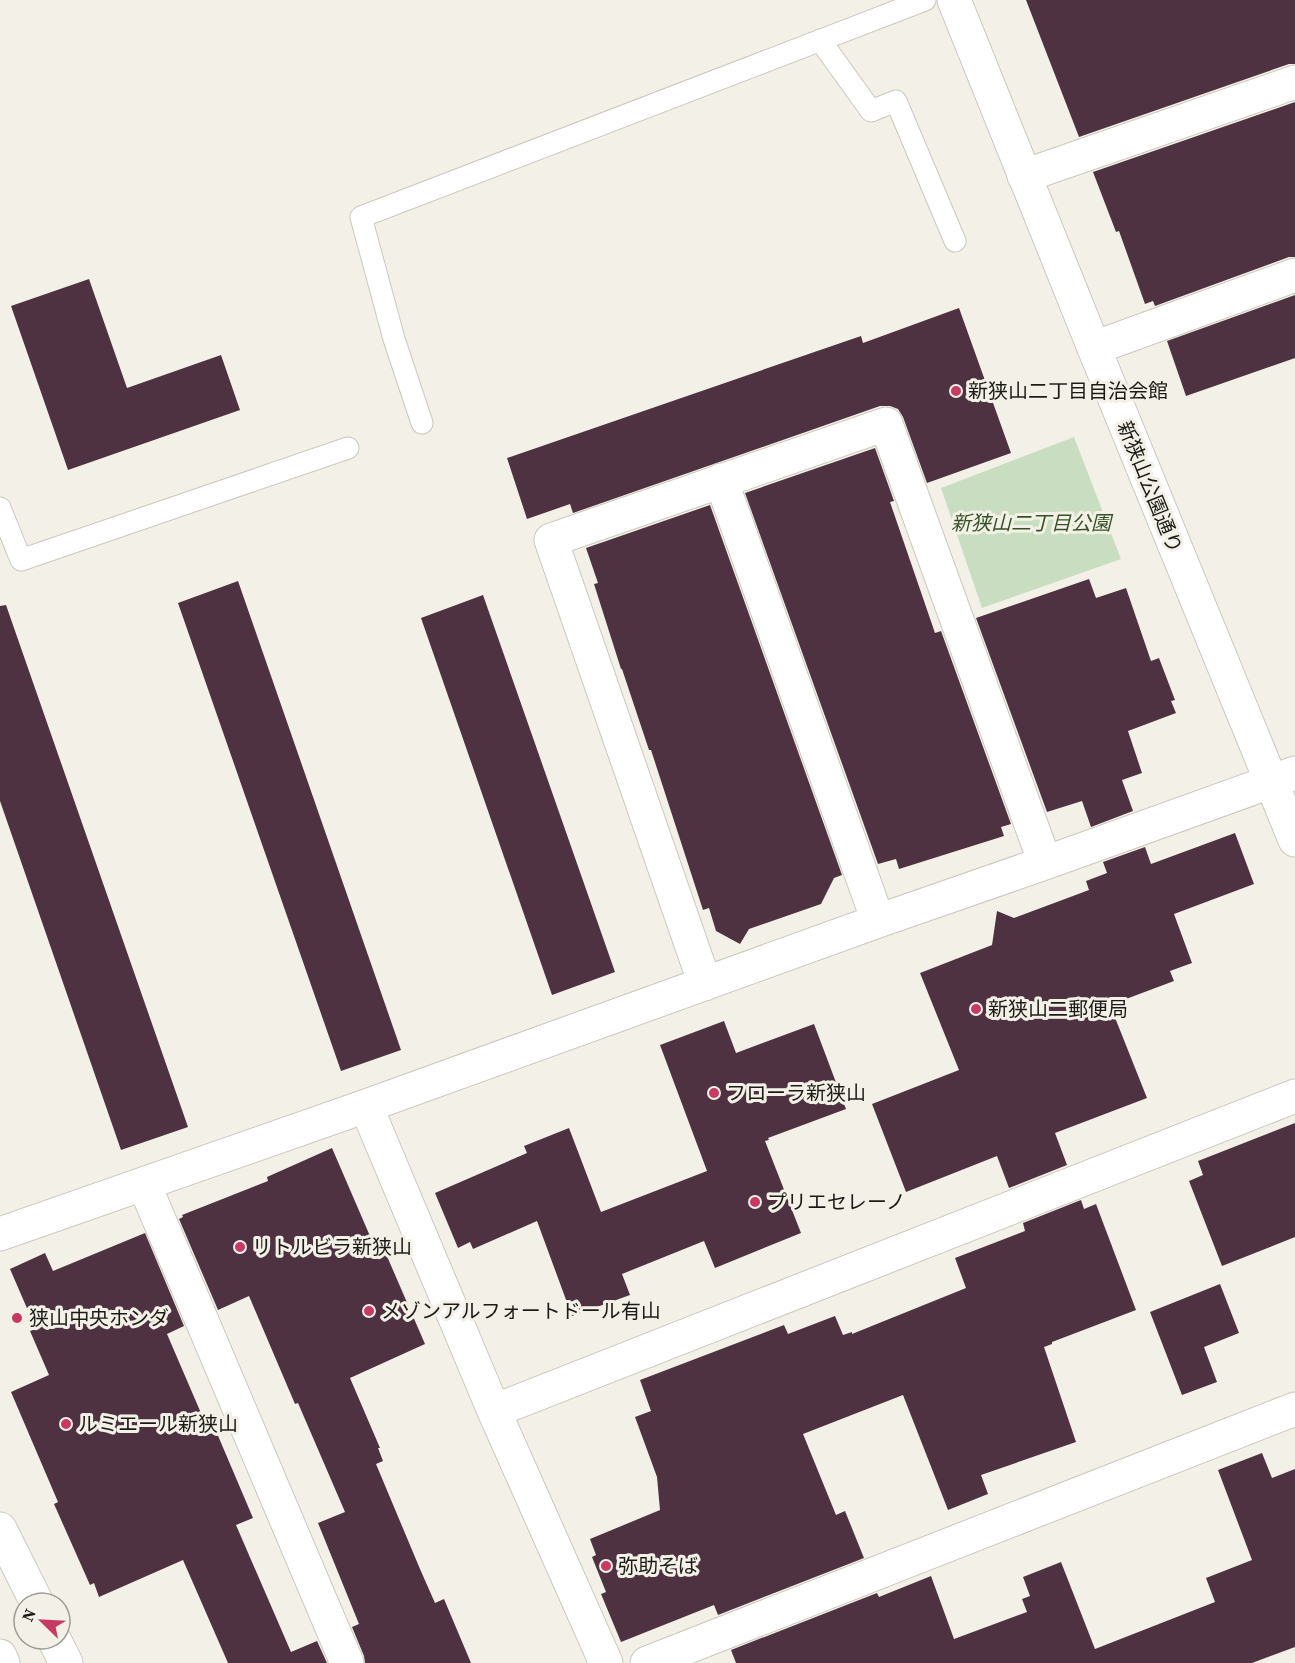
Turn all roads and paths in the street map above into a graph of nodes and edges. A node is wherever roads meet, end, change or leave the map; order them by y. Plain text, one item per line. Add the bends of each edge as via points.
1 (925, 0) edge
2 (954, 0) edge
3 (820, 40) junction
4 (1295, 82) edge
5 (1024, 176) junction
6 (955, 241) dead end
7 (1295, 275) edge
8 (1094, 348) junction
9 (422, 423) dead end
10 (348, 448) dead end
11 (721, 480) junction
12 (0, 508) edge
13 (1283, 778) edge
14 (1295, 840) edge
15 (1045, 863) junction
16 (878, 921) junction
17 (705, 984) junction
18 (1295, 1096) edge
19 (366, 1106) junction
20 (144, 1184) junction
21 (0, 1234) edge
22 (1295, 1409) edge
23 (494, 1411) junction
24 (0, 1529) edge
25 (31, 1591) edge
26 (0, 1656) edge
27 (3, 1663) edge
28 (348, 1663) edge
29 (606, 1663) edge
30 (647, 1663) edge

1 - 3 lane
2 - 5 main road, 新狭山公園通り
3 - 6 lane via 871,111 896,101
3 - 9 lane via 361,217
4 - 5 main road
5 - 8 main road, 新狭山公園通り
7 - 8 main road
8 - 13 main road, 新狭山公園通り
10 - 12 lane via 21,560
11 - 15 main road via 886,424
11 - 16 main road
11 - 17 main road via 551,540
13 - 14 main road, 新狭山公園通り
13 - 15 main road
15 - 16 main road
16 - 17 main road
17 - 19 main road
18 - 23 main road
19 - 20 main road
19 - 23 main road
20 - 21 main road
20 - 28 main road
22 - 30 main road
23 - 29 main road
24 - 25 main road
26 - 27 main road

